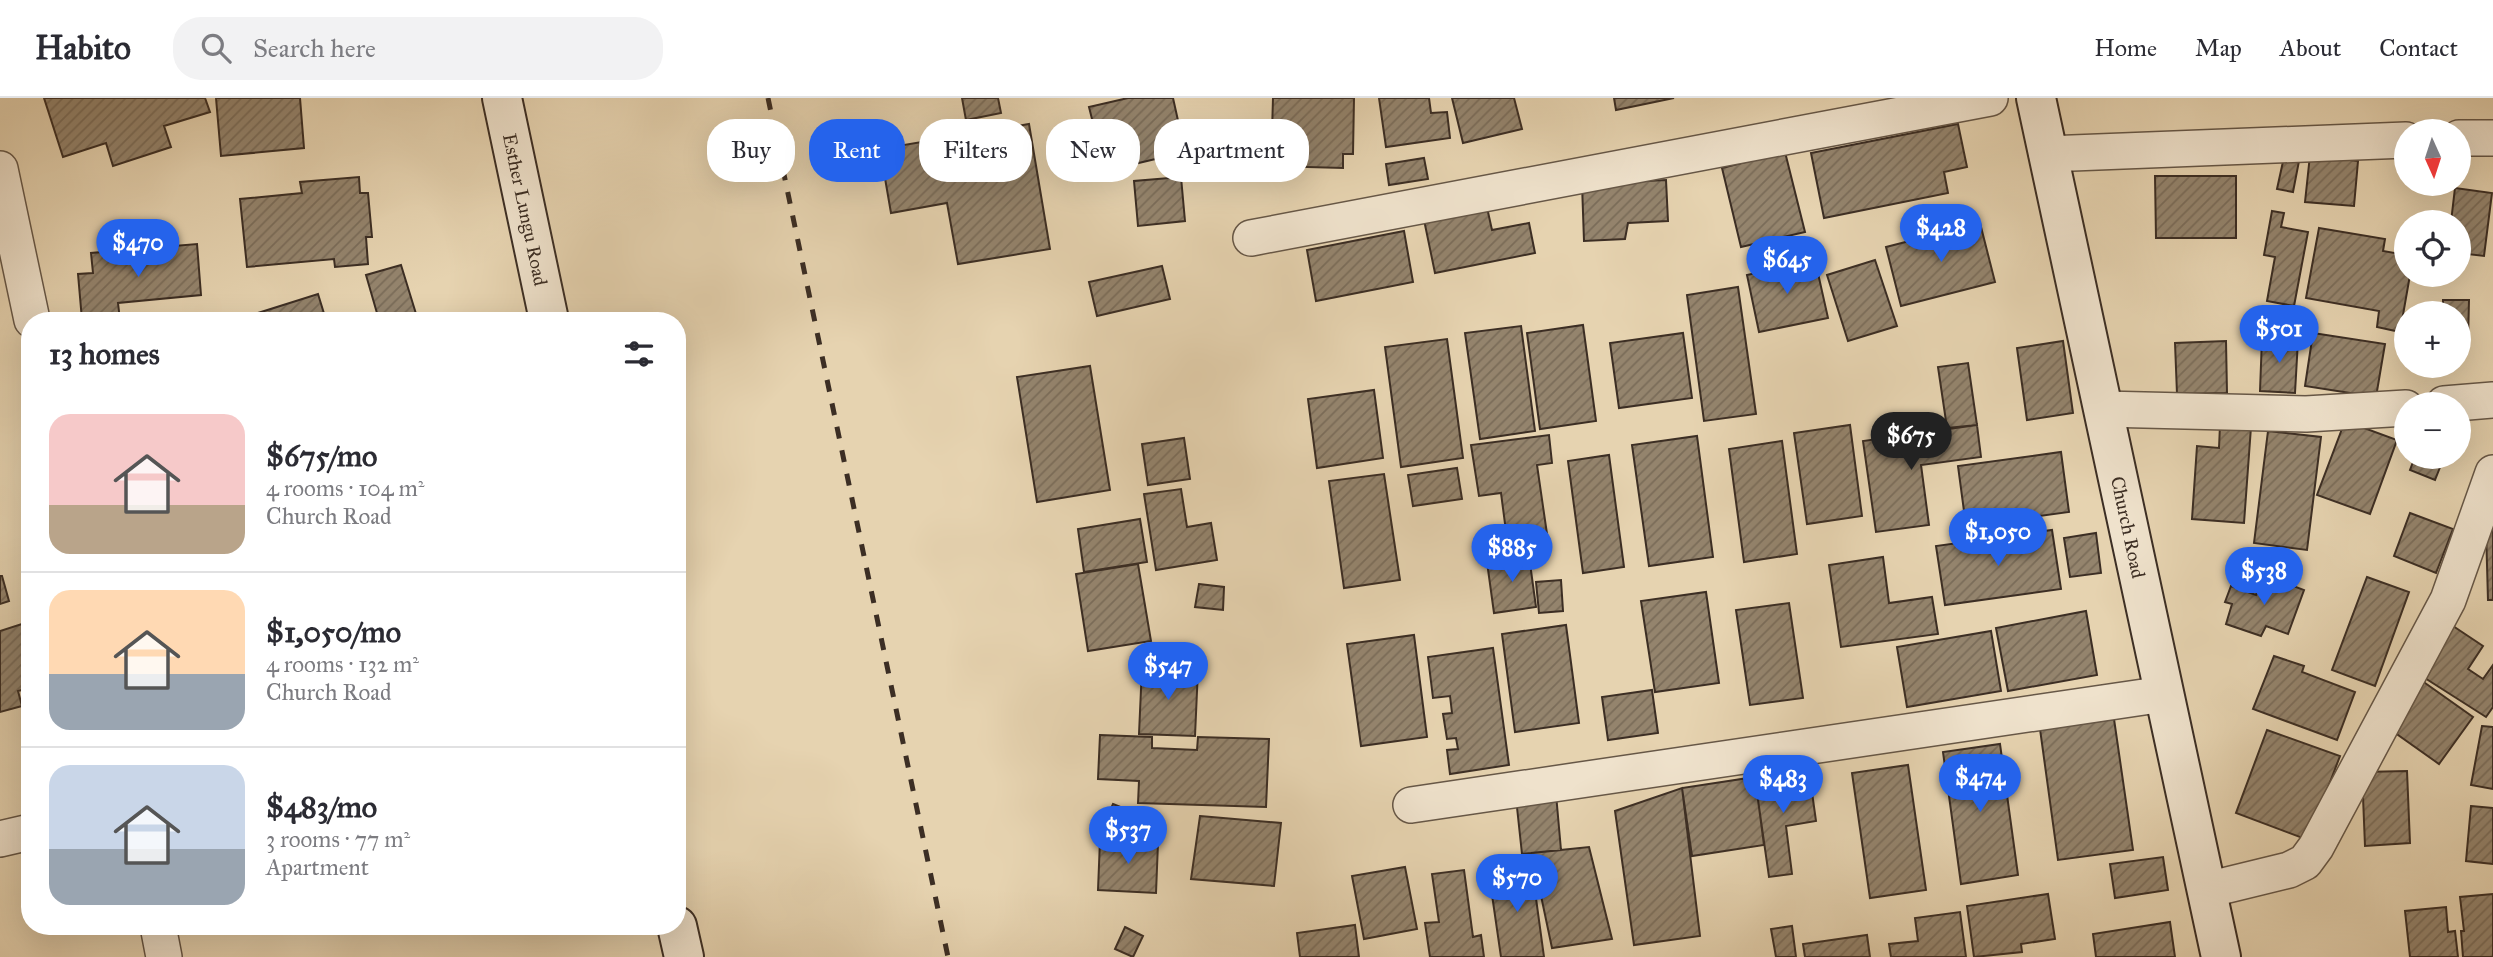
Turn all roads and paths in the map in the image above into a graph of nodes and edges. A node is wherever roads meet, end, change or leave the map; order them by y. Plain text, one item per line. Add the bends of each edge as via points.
1 (502, 98) edge
2 (1990, 98) edge
3 (2036, 98) edge
4 (2471, 138) edge
5 (2493, 138) edge
6 (2394, 140) edge
7 (2047, 154) junction
8 (0, 169) edge
9 (1251, 238) dead end
10 (30, 312) edge
11 (547, 312) edge
12 (2493, 400) edge
13 (2471, 402) edge
14 (2103, 409) junction
15 (2394, 409) edge
16 (2492, 479) edge
17 (2164, 694) junction
18 (1411, 805) dead end
19 (21, 834) edge
20 (0, 839) edge
21 (2207, 890) junction
22 (160, 935) edge
23 (679, 935) edge
24 (164, 957) edge
25 (684, 957) edge
26 (2221, 957) edge

1 - 11 street, Esther Lungu Road
2 - 9 street
3 - 7 street, Church Road
4 - 5 street
6 - 7 street
7 - 14 street, Church Road
8 - 10 street
12 - 13 street
14 - 15 street via 2306,414
14 - 17 street, Church Road
16 - 21 street via 2448,600 2316,847 2305,862 2289,870
17 - 18 street
17 - 21 street, Church Road
19 - 20 street
21 - 26 street, Church Road
22 - 24 street
23 - 25 street

